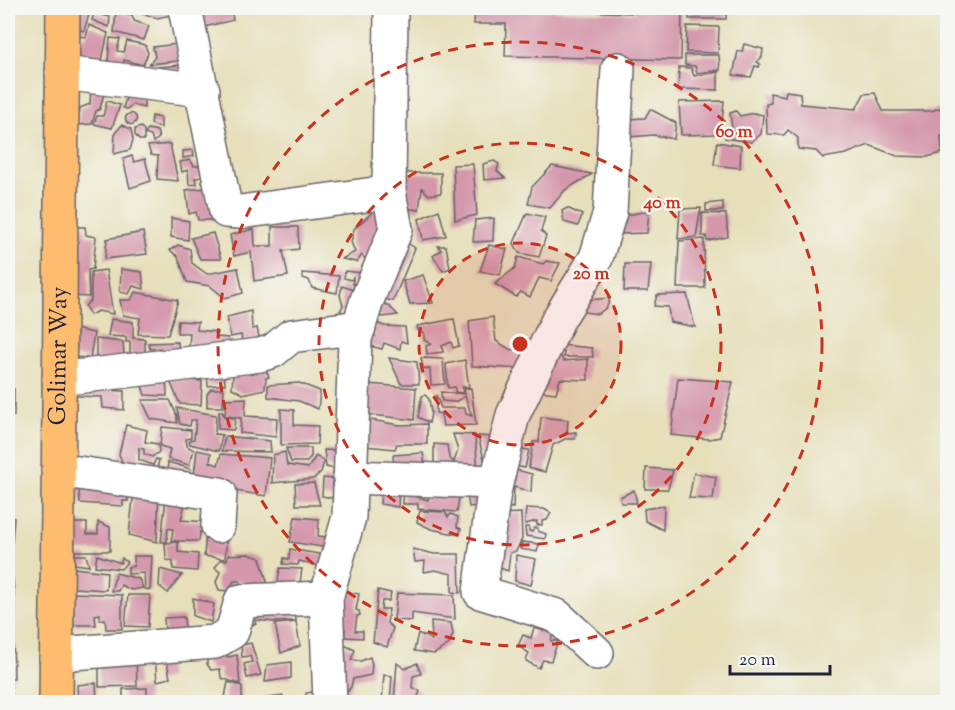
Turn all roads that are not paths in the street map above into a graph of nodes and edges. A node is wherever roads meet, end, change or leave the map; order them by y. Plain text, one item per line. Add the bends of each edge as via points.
1 (63, 8) edge
2 (185, 8) edge
3 (391, 8) edge
4 (618, 69) dead end
5 (62, 73) junction
6 (203, 90) junction
7 (389, 192) junction
8 (359, 327) junction
9 (59, 379) junction
10 (58, 470) junction
11 (350, 477) junction
12 (496, 482) junction
13 (218, 526) dead end
14 (326, 598) junction
15 (597, 653) dead end
16 (56, 658) junction
17 (56, 702) edge
18 (330, 702) edge

1 - 5 main road, Golimar Way
2 - 6 street
3 - 7 street
4 - 12 street via 610,212 596,258 558,320 513,415
5 - 6 street
5 - 9 main road, Golimar Way
6 - 7 street via 226,211
7 - 8 street via 396,229
8 - 9 street via 291,336 273,351 260,355
8 - 11 street via 355,339
9 - 10 main road, Golimar Way
10 - 13 street via 220,494
10 - 16 main road, Golimar Way
11 - 12 street
11 - 14 street via 349,517
12 - 15 street via 480,592 556,616
14 - 16 street via 241,601 232,632 215,642 72,653
14 - 18 street
16 - 17 main road, Golimar Way

